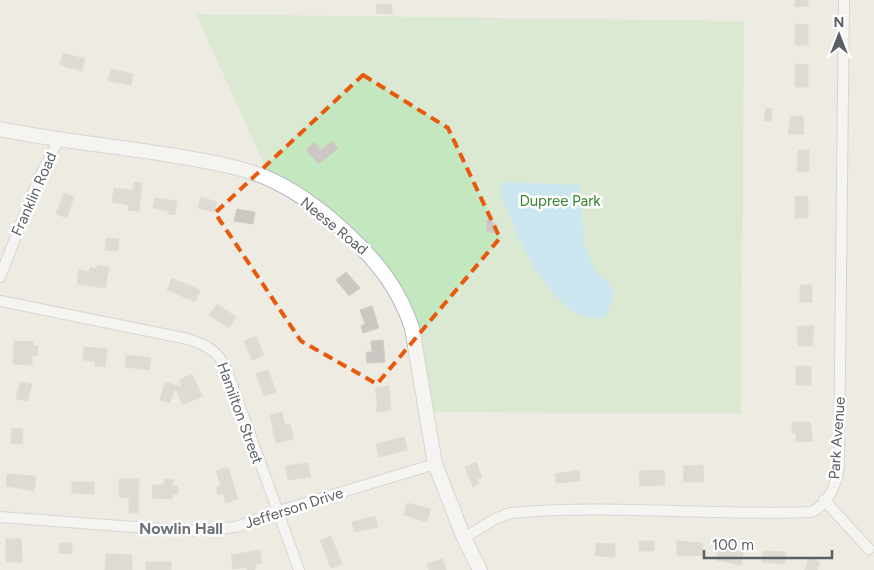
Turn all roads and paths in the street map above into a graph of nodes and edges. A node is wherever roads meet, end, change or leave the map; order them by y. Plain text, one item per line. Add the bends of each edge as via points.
1 (844, 0) edge
2 (0, 129) edge
3 (57, 138) junction
4 (0, 277) edge
5 (0, 301) edge
6 (435, 464) junction
7 (824, 500) junction
8 (279, 511) junction
9 (0, 517) edge
10 (464, 538) junction
11 (869, 550) dead end
12 (299, 570) edge
13 (480, 570) edge

1 - 7 street, Park Avenue via 839,462 836,484
2 - 3 street, Neese Road
3 - 4 street, Franklin Road
3 - 6 street, Neese Road via 183,157 252,172 291,191 344,230 389,278 405,307 412,328
5 - 8 street, Hamilton Street via 188,339 215,352 226,368 268,489
6 - 8 street, Jefferson Drive
6 - 10 street, Neese Road
7 - 10 street, Park Avenue via 812,512 510,513
7 - 11 street
8 - 9 street, Jefferson Drive via 236,527 188,532
8 - 12 street, Hamilton Street
10 - 13 street, Neese Road

